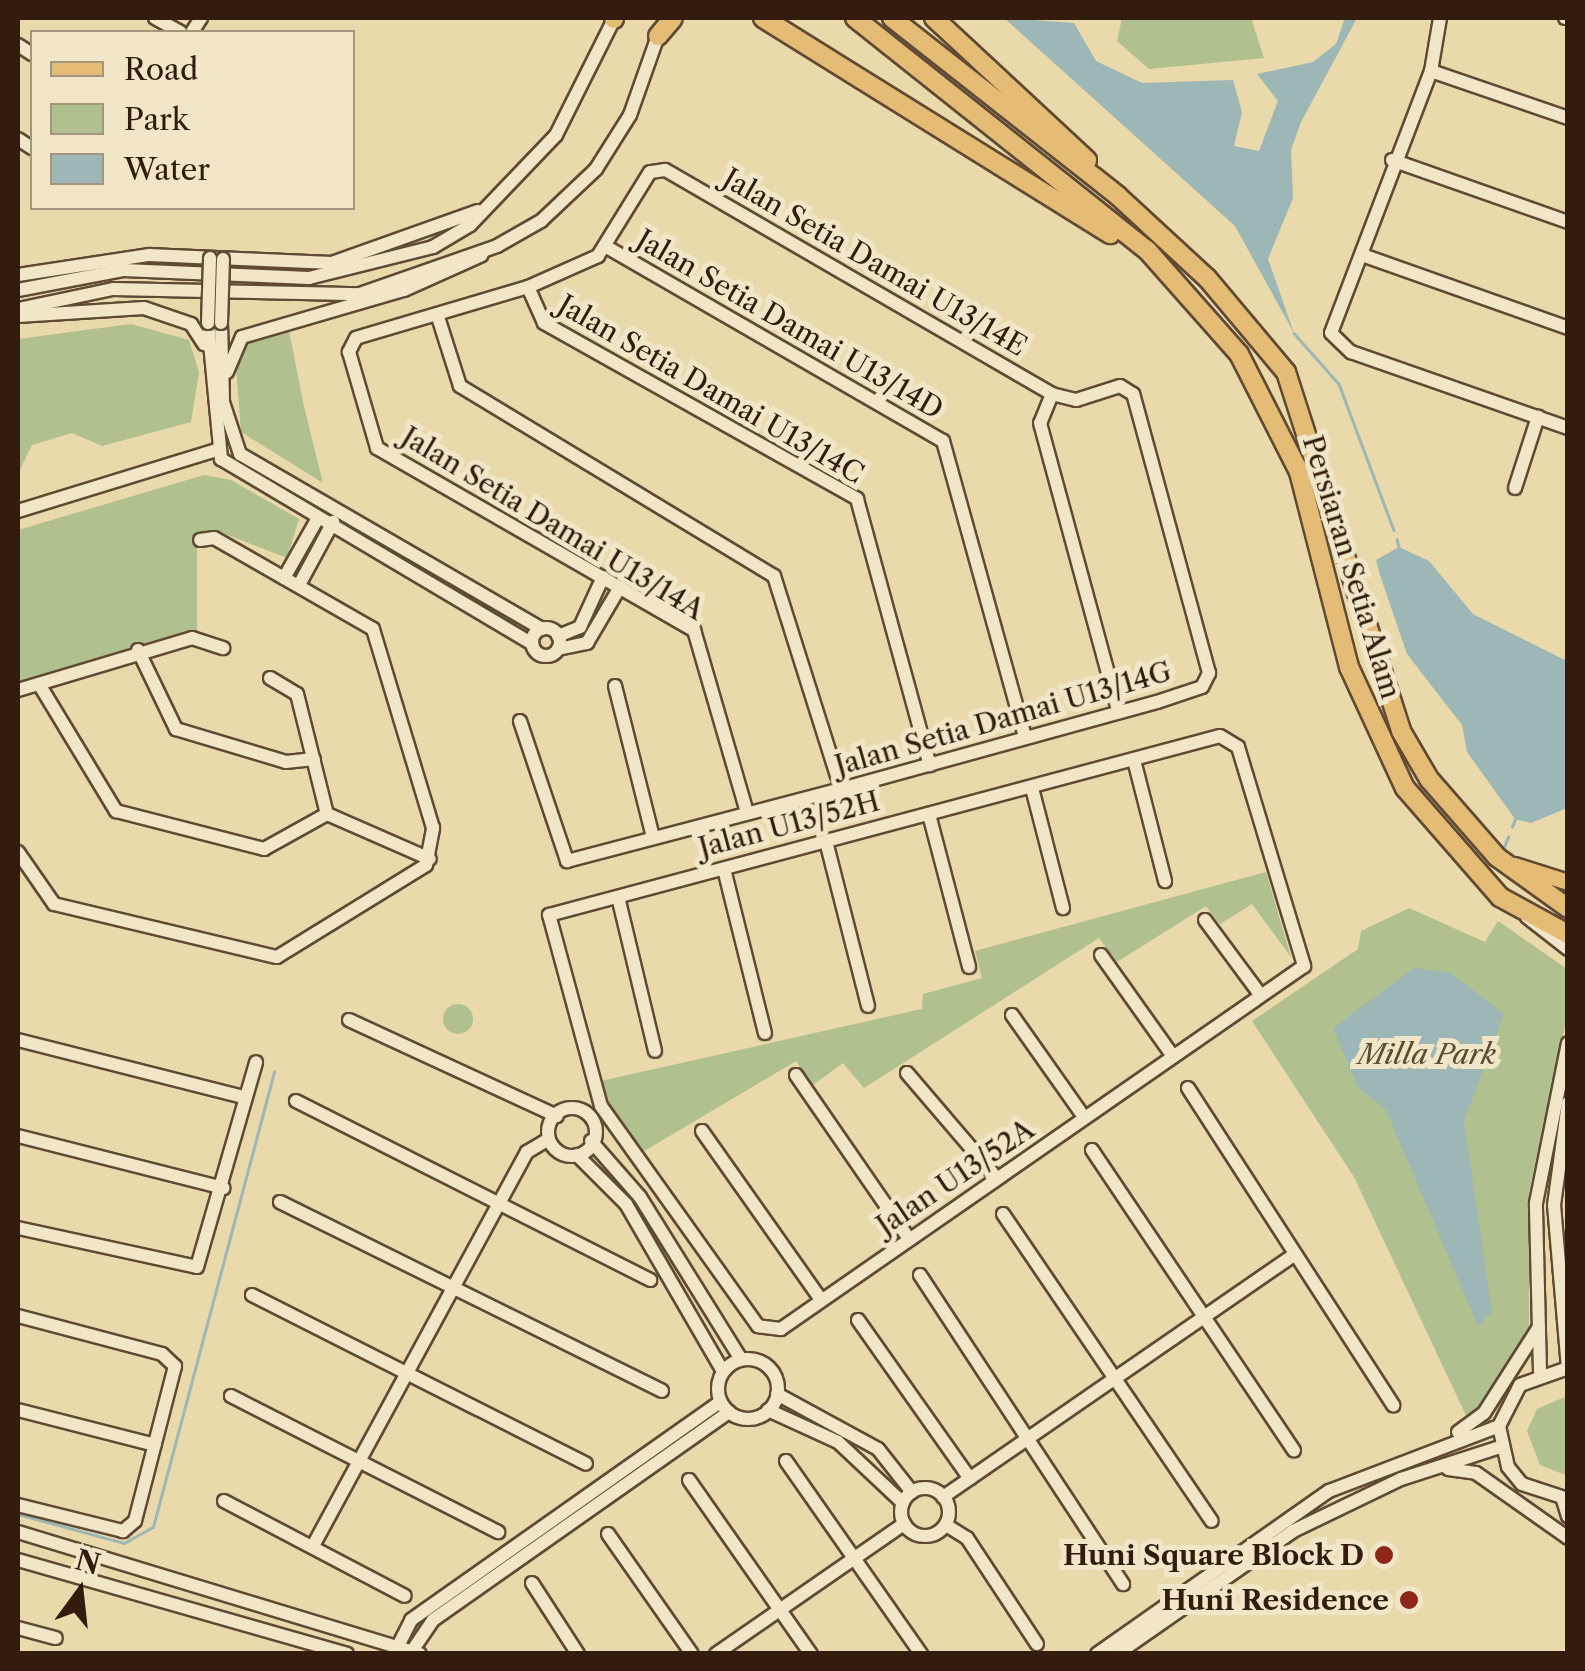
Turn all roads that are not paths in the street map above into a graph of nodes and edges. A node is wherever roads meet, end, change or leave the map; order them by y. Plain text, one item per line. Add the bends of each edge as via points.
1 (614, 18) edge
2 (673, 18) edge
3 (764, 18) edge
4 (855, 18) edge
5 (892, 18) edge
6 (934, 18) edge
7 (1440, 18) edge
8 (661, 27) edge
9 (1431, 70) junction
10 (1568, 118) edge
11 (1392, 160) junction
12 (1118, 196) junction
13 (490, 205) junction
14 (1568, 222) edge
15 (497, 246) junction
16 (604, 246) junction
17 (1365, 256) junction
18 (216, 258) junction
19 (18, 276) edge
20 (528, 287) junction
21 (18, 290) edge
22 (1190, 294) junction
23 (18, 312) edge
24 (438, 317) junction
25 (214, 323) junction
26 (1568, 328) edge
27 (208, 361) junction
28 (223, 390) junction
29 (1052, 394) junction
30 (1538, 417) junction
31 (1568, 428) edge
32 (231, 443) junction
33 (215, 451) junction
34 (1515, 488) dead end
35 (336, 510) junction
36 (18, 511) edge
37 (318, 518) junction
38 (332, 527) junction
39 (200, 540) dead end
40 (284, 578) junction
41 (603, 578) junction
42 (299, 586) junction
43 (620, 587) junction
44 (504, 606) junction
45 (494, 621) junction
46 (542, 629) junction
47 (558, 643) junction
48 (532, 644) junction
49 (222, 648) dead end
50 (138, 650) junction
51 (270, 678) dead end
52 (39, 684) junction
53 (615, 686) dead end
54 (18, 690) edge
55 (1118, 711) junction
56 (520, 721) dead end
57 (1025, 738) junction
58 (314, 759) junction
59 (1135, 764) junction
60 (930, 765) junction
61 (841, 790) junction
62 (1033, 792) junction
63 (747, 813) junction
64 (326, 814) junction
65 (930, 818) junction
66 (434, 828) junction
67 (653, 838) junction
68 (828, 845) junction
69 (408, 851) junction
70 (18, 852) edge
71 (1497, 857) junction
72 (1268, 858) joint
73 (430, 859) junction
74 (725, 873) junction
75 (410, 878) junction
76 (1165, 880) dead end
77 (1568, 882) edge
78 (619, 901) junction
79 (1062, 908) dead end
80 (1568, 908) edge
81 (1526, 916) junction
82 (1205, 920) dead end
83 (1568, 934) edge
84 (1568, 950) edge
85 (1100, 955) dead end
86 (968, 967) dead end
87 (1259, 993) junction
88 (868, 1006) dead end
89 (1012, 1015) dead end
90 (349, 1020) dead end
91 (765, 1033) dead end
92 (18, 1040) edge
93 (1568, 1043) edge
94 (655, 1051) dead end
95 (1172, 1056) junction
96 (256, 1062) dead end
97 (907, 1073) dead end
98 (796, 1075) dead end
99 (1188, 1088) dead end
100 (244, 1097) junction
101 (296, 1101) dead end
102 (1568, 1103) edge
103 (596, 1109) junction
104 (557, 1116) junction
105 (1084, 1116) junction
106 (702, 1131) dead end
107 (18, 1136) edge
108 (547, 1140) junction
109 (591, 1142) junction
110 (1092, 1150) dead end
111 (576, 1155) junction
112 (995, 1176) junction
113 (224, 1188) junction
114 (280, 1202) dead end
115 (500, 1202) junction
116 (1004, 1214) dead end
117 (18, 1228) edge
118 (907, 1236) junction
119 (1293, 1256) junction
120 (920, 1275) dead end
121 (650, 1280) dead end
122 (456, 1288) junction
123 (252, 1295) dead end
124 (819, 1296) junction
125 (18, 1316) edge
126 (1204, 1318) junction
127 (858, 1320) dead end
128 (1540, 1324) junction
129 (1564, 1328) edge
130 (741, 1359) junction
131 (1568, 1368) edge
132 (723, 1370) junction
133 (1540, 1372) junction
134 (408, 1376) junction
135 (1118, 1378) junction
136 (662, 1391) dead end
137 (777, 1394) junction
138 (232, 1396) dead end
139 (1394, 1405) dead end
140 (725, 1407) junction
141 (18, 1410) edge
142 (768, 1410) junction
143 (1499, 1426) junction
144 (1031, 1438) junction
145 (1438, 1443) junction
146 (155, 1445) junction
147 (1500, 1447) junction
148 (1294, 1451) dead end
149 (786, 1461) dead end
150 (361, 1462) junction
151 (586, 1464) dead end
152 (1421, 1471) junction
153 (970, 1479) junction
154 (689, 1480) dead end
155 (943, 1497) junction
156 (907, 1498) junction
157 (1565, 1499) edge
158 (224, 1501) dead end
159 (18, 1505) edge
160 (1568, 1516) edge
161 (1212, 1521) dead end
162 (904, 1524) junction
163 (946, 1525) junction
164 (18, 1532) edge
165 (498, 1532) dead end
166 (608, 1534) dead end
167 (1568, 1538) edge
168 (314, 1544) junction
169 (853, 1558) junction
170 (18, 1560) edge
171 (532, 1583) dead end
172 (1123, 1584) dead end
173 (405, 1596) dead end
174 (780, 1610) junction
175 (18, 1628) edge
176 (56, 1638) dead end
177 (1037, 1644) dead end
178 (395, 1649) edge
179 (413, 1653) edge
180 (347, 1654) edge
181 (578, 1654) edge
182 (692, 1654) edge
183 (716, 1654) edge
184 (811, 1654) edge
185 (921, 1654) edge
186 (1097, 1654) edge
187 (1117, 1654) edge

1 - 13 street via 556,135
2 - 8 highway
3 - 22 highway via 1056,194
4 - 22 highway, Persiaran Setia Alam
5 - 12 highway, Persiaran Setia Alam
6 - 12 highway
7 - 9 street
8 - 15 street via 630,114 596,169 541,221
9 - 10 street
9 - 11 street
11 - 14 street
11 - 17 street
12 - 71 highway, Persiaran Setia Alam via 1207,278 1286,372 1402,730 1429,779
13 - 18 street via 352,259
13 - 21 street via 433,246 351,273 124,270
15 - 23 street via 360,294 113,288
15 - 28 street via 404,290 242,337
16 - 20 street
16 - 29 street, Jalan Setia Damai U13/14E via 650,172 672,173
16 - 57 street, Jalan Setia Damai U13/14D via 942,441
17 - 26 street
17 - 30 street via 1334,341
18 - 19 street via 112,258
18 - 25 street, bridge
20 - 24 street
20 - 60 street, Jalan Setia Damai U13/14C via 544,323 857,499
22 - 81 highway, Persiaran Setia Alam via 1277,420 1373,730 1436,832
23 - 27 street via 172,314 202,334
24 - 41 street, Jalan Setia Damai U13/14A via 356,338 350,352 377,448
24 - 61 street via 460,386 774,576
25 - 27 street
25 - 28 street
27 - 33 street
28 - 32 street
29 - 55 street via 1040,422
29 - 55 street, Jalan Setia Damai U13/14G via 1076,400 1120,386 1132,394 1208,673 1202,687
30 - 31 street
30 - 34 street
32 - 33 street
32 - 35 street
33 - 36 street
33 - 37 street
35 - 38 street
35 - 44 street
37 - 38 street
37 - 40 street
38 - 42 street
38 - 45 street
39 - 40 street via 214,538
40 - 42 street
41 - 43 street, Jalan Setia Damai U13/14A
41 - 47 street via 580,628
42 - 66 street via 373,630
43 - 47 street via 587,643
43 - 63 street, Jalan Setia Damai U13/14A via 700,640
44 - 45 street
44 - 46 street
45 - 48 street
46 - 47 street
46 - 48 street
47 - 48 street via 543,656
49 - 50 street via 192,638
50 - 52 street
50 - 58 street via 176,729 286,762
51 - 58 street via 297,694
52 - 54 street
52 - 64 street via 116,810 264,850
53 - 67 street
55 - 57 street, Jalan Setia Damai U13/14G
56 - 67 street, Jalan Setia Damai U13/14G via 558,853 572,860
57 - 60 street, Jalan Setia Damai U13/14G
58 - 64 street
59 - 62 street, Jalan U13/52H
59 - 72 street, Jalan U13/52H via 1231,738
59 - 76 street
60 - 61 street, Jalan Setia Damai U13/14G
61 - 63 street, Jalan Setia Damai U13/14G
62 - 65 street, Jalan U13/52H
62 - 79 street
63 - 67 street, Jalan Setia Damai U13/14G
64 - 69 street
65 - 68 street, Jalan U13/52H
65 - 86 street
66 - 69 street
66 - 73 street
68 - 74 street, Jalan U13/52H
68 - 88 street
69 - 73 street
69 - 75 street
70 - 75 street via 54,904 277,958
71 - 77 main road
71 - 80 highway, Persiaran Setia Alam
72 - 87 street, Jalan U13/52A via 1306,960
73 - 75 street
74 - 78 street, Jalan U13/52H
74 - 91 street
78 - 94 street
78 - 103 street, Jalan U13/52H via 550,916
81 - 83 highway, Persiaran Setia Alam
81 - 84 street
82 - 87 street
85 - 95 street
87 - 95 street, Jalan U13/52A
89 - 105 street
90 - 104 street
92 - 100 street
93 - 128 street via 1540,1153
95 - 105 street, Jalan U13/52A
96 - 100 street
97 - 112 street
98 - 118 street
99 - 119 street
100 - 113 street
101 - 115 street
102 - 129 street via 1554,1205
103 - 104 street
103 - 109 street
103 - 124 street, Jalan U13/52A via 758,1326 781,1329
104 - 108 street
105 - 112 street, Jalan U13/52A
106 - 124 street
107 - 113 street
108 - 111 street via 556,1154
108 - 115 street via 526,1152
109 - 111 street
109 - 130 street via 640,1197
110 - 126 street
111 - 132 street via 626,1204
112 - 118 street, Jalan U13/52A
113 - 117 street via 203,1259 185,1271
114 - 122 street
115 - 121 street
115 - 122 street
116 - 135 street
118 - 124 street, Jalan U13/52A
119 - 126 street
119 - 139 street
120 - 144 street
122 - 134 street
122 - 136 street
123 - 134 street
125 - 146 street via 172,1359
126 - 135 street
126 - 148 street
127 - 153 street
128 - 133 street
128 - 145 street via 1484,1413
129 - 131 street
130 - 132 street
130 - 137 street via 765,1364
131 - 133 street
132 - 140 street
133 - 143 street via 1506,1404
134 - 150 street
134 - 151 street
135 - 144 street
135 - 161 street
137 - 142 street
137 - 156 street via 878,1448
138 - 150 street
140 - 142 street via 749,1419
140 - 178 street via 424,1610
140 - 179 street via 433,1620
141 - 146 street
142 - 156 street via 838,1442
143 - 145 street
143 - 147 street
144 - 153 street
144 - 172 street
145 - 186 street via 1329,1491
146 - 159 street via 136,1520 124,1531
147 - 152 street
147 - 157 street via 1522,1484
149 - 169 street
150 - 165 street
150 - 168 street
152 - 167 street via 1476,1472
152 - 187 street via 1293,1531
153 - 155 street
154 - 174 street
155 - 156 street
155 - 163 street
156 - 162 street
157 - 160 street
158 - 168 street
162 - 163 street via 925,1536
162 - 169 street
163 - 177 street via 966,1538
164 - 178 street
166 - 182 street
168 - 173 street
169 - 174 street
169 - 185 street
170 - 180 street
171 - 181 street
174 - 183 street
174 - 184 street
175 - 176 street
178 - 179 street

